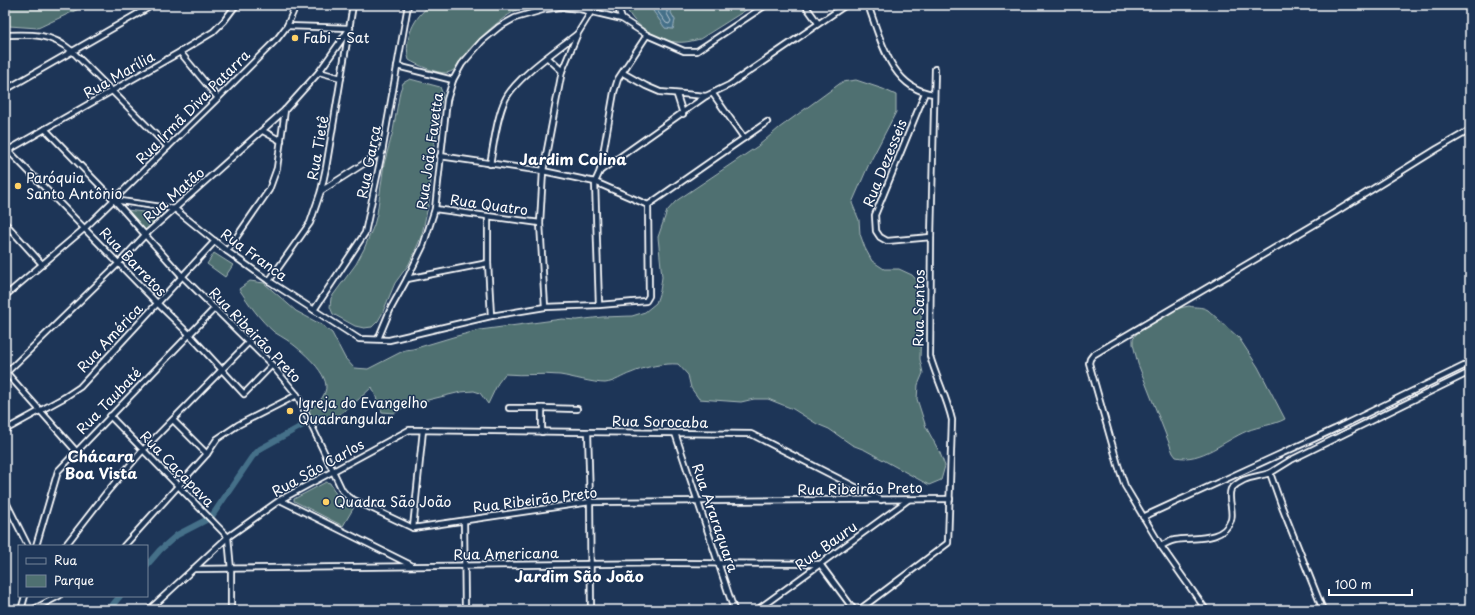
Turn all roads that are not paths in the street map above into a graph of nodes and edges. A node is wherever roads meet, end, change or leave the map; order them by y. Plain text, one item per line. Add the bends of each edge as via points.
1 (153, 5) edge
2 (236, 5) edge
3 (296, 5) edge
4 (353, 5) edge
5 (408, 5) edge
6 (616, 5) edge
7 (766, 5) edge
8 (805, 5) edge
9 (846, 5) edge
10 (868, 5) edge
11 (591, 12) junction
12 (622, 18) junction
13 (818, 23) junction
14 (287, 26) junction
15 (350, 28) junction
16 (578, 33) junction
17 (5, 35) edge
18 (647, 36) junction
19 (72, 51) junction
20 (180, 52) junction
21 (548, 58) junction
22 (397, 66) junction
23 (935, 69) dead end
24 (562, 71) junction
25 (319, 72) junction
26 (623, 73) junction
27 (341, 78) junction
28 (453, 80) junction
29 (5, 90) edge
30 (111, 92) junction
31 (925, 93) junction
32 (713, 94) junction
33 (934, 94) junction
34 (677, 95) junction
35 (706, 96) junction
36 (218, 98) junction
37 (285, 110) junction
38 (683, 114) junction
39 (767, 122) dead end
40 (45, 129) junction
41 (1470, 130) edge
42 (263, 131) junction
43 (744, 138) junction
44 (281, 141) junction
45 (168, 147) junction
46 (6, 149) edge
47 (382, 152) junction
48 (440, 156) junction
49 (490, 164) junction
50 (543, 171) junction
51 (600, 171) junction
52 (595, 182) junction
53 (321, 191) junction
54 (114, 200) junction
55 (648, 205) junction
56 (175, 209) junction
57 (435, 209) junction
58 (488, 217) junction
59 (5, 223) edge
60 (540, 223) junction
61 (85, 228) junction
62 (145, 235) junction
63 (931, 237) junction
64 (215, 241) junction
65 (227, 251) junction
66 (119, 263) junction
67 (488, 263) junction
68 (42, 264) junction
69 (182, 276) junction
70 (407, 279) junction
71 (269, 281) junction
72 (5, 296) edge
73 (157, 303) junction
74 (599, 305) junction
75 (545, 307) junction
76 (215, 308) junction
77 (314, 310) junction
78 (491, 316) junction
79 (189, 334) junction
80 (378, 339) junction
81 (249, 342) junction
82 (1470, 363) edge
83 (272, 365) junction
84 (223, 370) junction
85 (5, 372) edge
86 (1470, 372) edge
87 (297, 395) junction
88 (509, 408) dead end
89 (542, 408) junction
90 (577, 409) dead end
91 (40, 410) junction
92 (110, 416) junction
93 (173, 420) junction
94 (5, 430) edge
95 (423, 430) junction
96 (542, 432) junction
97 (588, 432) junction
98 (675, 433) junction
99 (143, 450) junction
100 (76, 451) junction
101 (207, 454) junction
102 (332, 472) junction
103 (1270, 473) junction
104 (179, 485) junction
105 (950, 499) junction
106 (5, 500) edge
107 (280, 500) junction
108 (882, 500) junction
109 (908, 500) junction
110 (590, 502) junction
111 (697, 502) junction
112 (1143, 517) junction
113 (464, 521) junction
114 (413, 528) junction
115 (228, 537) junction
116 (28, 545) edge
117 (36, 545) edge
118 (66, 545) edge
119 (125, 545) edge
120 (1161, 546) junction
121 (719, 562) junction
122 (590, 564) junction
123 (820, 564) junction
124 (413, 565) junction
125 (464, 566) junction
126 (192, 569) junction
127 (230, 570) junction
128 (25, 597) edge
129 (57, 597) edge
130 (1470, 607) edge
131 (21, 610) edge
132 (32, 610) edge
133 (148, 610) edge
134 (231, 610) edge
135 (465, 610) edge
136 (591, 610) edge
137 (734, 610) edge
138 (757, 610) edge
139 (854, 610) edge
140 (859, 610) edge
141 (1206, 610) edge
142 (1323, 610) edge
143 (1467, 610) edge

1 - 19 street
2 - 20 street, Rua Marília via 213,32
3 - 14 street, Rua Irmã Diva Patarra
4 - 15 street, Rua Tietê
5 - 22 street, Rua Garça
6 - 12 street
7 - 18 street, Rua João Favetta via 697,51 684,51
8 - 13 street
9 - 13 street
10 - 31 street via 895,72 912,88
11 - 12 street, Rua João Favetta
11 - 16 street
11 - 28 street, Rua João Favetta via 561,7 515,18 482,41 462,64
12 - 18 street, Rua João Favetta
13 - 32 street
14 - 15 street
14 - 36 street, Rua Irmã Diva Patarra
15 - 25 street, Rua Matão
15 - 27 street, Rua Tietê
16 - 21 street
16 - 24 street
17 - 19 street via 44,36 61,42
18 - 26 street
19 - 29 street
19 - 30 street
20 - 30 street, Rua Marília
20 - 36 street
21 - 24 street
21 - 49 street via 513,87 506,98
22 - 28 street
22 - 47 street, Rua Garça
23 - 33 street, Rua Santos
24 - 50 street
25 - 27 street
25 - 37 street, Rua Matão
26 - 34 street via 660,92
26 - 51 street via 614,92
27 - 53 street, Rua Tietê
28 - 48 street, Rua João Favetta
30 - 40 street, Rua Marília
30 - 45 street
31 - 33 street
31 - 63 street, Rua Dezesseis via 876,214 875,223 880,237 888,241
32 - 35 street
32 - 43 street
33 - 63 street, Rua Santos
34 - 35 street
34 - 38 street
35 - 38 street
36 - 45 street, Rua Irmã Diva Patarra
37 - 42 street, Rua Matão
37 - 44 street
38 - 51 street
39 - 43 street
40 - 46 street, Rua Marília
40 - 54 street, Rua Ribeirão Preto
41 - 112 street via 1321,221 1102,349 1090,359 1089,363 1125,486
42 - 44 street
42 - 56 street, Rua Matão
43 - 55 street
44 - 65 street via 277,168 269,190
45 - 54 street, Rua Irmã Diva Patarra
46 - 61 street, Rua Barretos
47 - 53 street
47 - 77 street, Rua Garça via 365,233
48 - 49 street
48 - 57 street, Rua João Favetta
49 - 50 street
50 - 52 street
50 - 60 street
51 - 52 street
52 - 55 street
52 - 74 street
53 - 71 street, Rua Tietê via 310,223
54 - 56 street
54 - 61 street, Rua Irmã Diva Patarra
54 - 62 street, Rua Ribeirão Preto
55 - 74 street, Rua Franca via 649,296 646,301
56 - 62 street, Rua Matão
56 - 64 street, Rua Franca
57 - 58 street, Rua Quatro
57 - 70 street, Rua João Favetta via 423,246
58 - 60 street, Rua Quatro
58 - 67 street
59 - 68 street
60 - 75 street
61 - 66 street, Rua Barretos
61 - 68 street, Rua Irmã Diva Patarra
62 - 66 street, Rua Matão
62 - 69 street, Rua Ribeirão Preto
63 - 105 street, Rua Santos via 930,356 952,420
64 - 65 street, Rua Franca
64 - 69 street, Rua América
65 - 71 street, Rua Franca
66 - 73 street, Rua Barretos
66 - 85 street, Rua Matão
67 - 70 street
67 - 78 street
68 - 72 street, Rua Irmã Diva Patarra
69 - 73 street, Rua América
69 - 76 street, Rua Ribeirão Preto
70 - 80 street, Rua João Favetta
71 - 77 street, Rua Franca
73 - 79 street, Rua Barretos
73 - 91 street, Rua América via 80,387
74 - 75 street, Rua Franca
75 - 78 street, Rua Franca
76 - 79 street, Rua Taubaté
76 - 81 street, Rua Ribeirão Preto
77 - 80 street, Rua Franca via 359,338
78 - 80 street, Rua Franca via 389,340
79 - 84 street, Rua Barretos
79 - 92 street, Rua Taubaté
81 - 83 street, Rua Ribeirão Preto
81 - 84 street
82 - 112 street via 1335,429
83 - 84 street, Rua Barretos via 244,394
83 - 87 street, Rua Ribeirão Preto
84 - 93 street
85 - 91 street
86 - 103 street via 1291,460
87 - 101 street via 238,425 217,439
87 - 102 street, Rua Ribeirão Preto
88 - 89 street
89 - 90 street
89 - 96 street
91 - 94 street, Rua América
91 - 100 street
92 - 99 street, Rua Caçapava
92 - 100 street, Rua Taubaté
93 - 99 street
93 - 101 street
95 - 96 street, Rua Sorocaba
95 - 102 street, Rua São Carlos via 409,430
95 - 114 street
96 - 97 street, Rua Sorocaba
97 - 98 street, Rua Sorocaba
97 - 110 street
98 - 108 street, Rua Sorocaba via 751,434
98 - 111 street, Rua Araraquara
99 - 104 street, Rua Caçapava
99 - 118 street
100 - 117 street, Rua Taubaté via 58,471
101 - 104 street
102 - 107 street, Rua São Carlos
102 - 114 street, Rua Ribeirão Preto via 348,497
103 - 120 street via 1250,477 1231,489 1231,519 1222,532 1204,538 1174,540
103 - 142 street
104 - 115 street, Rua Caçapava
104 - 119 street
105 - 109 street, Rua Ribeirão Preto
105 - 140 street, Rua Santos via 948,543
106 - 116 street
107 - 115 street, Rua São Carlos
107 - 124 street
108 - 109 street, Rua Ribeirão Preto
108 - 111 street, Rua Ribeirão Preto
109 - 123 street, Rua Bauru
110 - 111 street, Rua Ribeirão Preto
110 - 113 street, Rua Ribeirão Preto
110 - 122 street
111 - 121 street, Rua Araraquara
112 - 120 street
113 - 114 street, Rua Ribeirão Preto
113 - 125 street
115 - 126 street, Rua São Carlos
115 - 127 street
120 - 141 street
121 - 122 street, Rua Americana
121 - 123 street, Rua Americana
121 - 137 street, Rua Araraquara
122 - 125 street, Rua Americana
122 - 136 street
123 - 138 street, Rua Bauru
123 - 139 street
124 - 125 street, Rua Americana
124 - 127 street, Rua Americana
125 - 135 street
126 - 127 street, Rua Americana
126 - 133 street, Rua São Carlos
127 - 134 street
128 - 131 street
129 - 132 street
130 - 143 street

